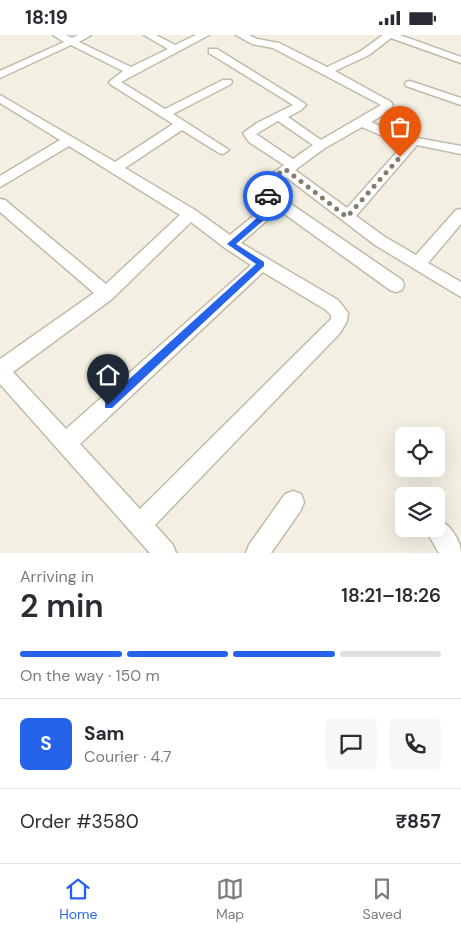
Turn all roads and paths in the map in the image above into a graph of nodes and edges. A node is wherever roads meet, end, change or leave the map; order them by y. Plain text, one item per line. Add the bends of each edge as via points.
1 (58, 35) edge
2 (86, 35) edge
3 (149, 35) edge
4 (204, 35) edge
5 (241, 35) edge
6 (390, 35) edge
7 (71, 42) junction
8 (175, 49) junction
9 (213, 51) dead end
10 (461, 60) edge
11 (132, 71) junction
12 (327, 71) junction
13 (0, 75) edge
14 (227, 82) dead end
15 (410, 84) dead end
16 (0, 98) edge
17 (461, 102) edge
18 (166, 113) junction
19 (278, 116) junction
20 (362, 123) junction
21 (182, 124) junction
22 (69, 141) junction
23 (413, 142) junction
24 (321, 145) junction
25 (223, 150) dead end
26 (461, 150) edge
27 (289, 167) junction
28 (116, 169) junction
29 (0, 182) edge
30 (0, 203) edge
31 (278, 203) junction
32 (190, 214) junction
33 (461, 214) edge
34 (347, 217) junction
35 (230, 244) junction
36 (262, 264) junction
37 (418, 264) junction
38 (396, 285) dead end
39 (461, 290) edge
40 (106, 294) junction
41 (0, 371) edge
42 (66, 443) junction
43 (293, 502) dead end
44 (140, 525) junction
45 (442, 537) edge
46 (166, 553) edge
47 (257, 553) edge
48 (453, 553) edge

1 - 7 street
2 - 7 street
3 - 8 street
4 - 8 street
5 - 12 street via 255,42 276,45
6 - 10 street
6 - 12 street via 365,53
7 - 11 street
7 - 13 street
8 - 11 street
9 - 19 street via 300,105
11 - 18 street via 114,82
12 - 20 street via 387,103 384,110
14 - 18 street
15 - 17 street
16 - 22 street
18 - 21 street
19 - 24 street
19 - 27 street via 249,133
20 - 23 street
20 - 24 street
21 - 25 street
21 - 28 street
22 - 28 street
22 - 29 street
23 - 26 street
23 - 34 street
24 - 27 street
27 - 31 street via 260,188
27 - 34 street
28 - 32 street
30 - 40 street
31 - 35 street
31 - 38 street
32 - 35 street
32 - 40 street
33 - 37 street
34 - 37 street
35 - 36 street
36 - 42 street
36 - 44 street via 332,305 340,313 339,321
37 - 39 street
40 - 41 street
41 - 42 street
42 - 44 street
43 - 47 street
44 - 46 street
45 - 48 street

